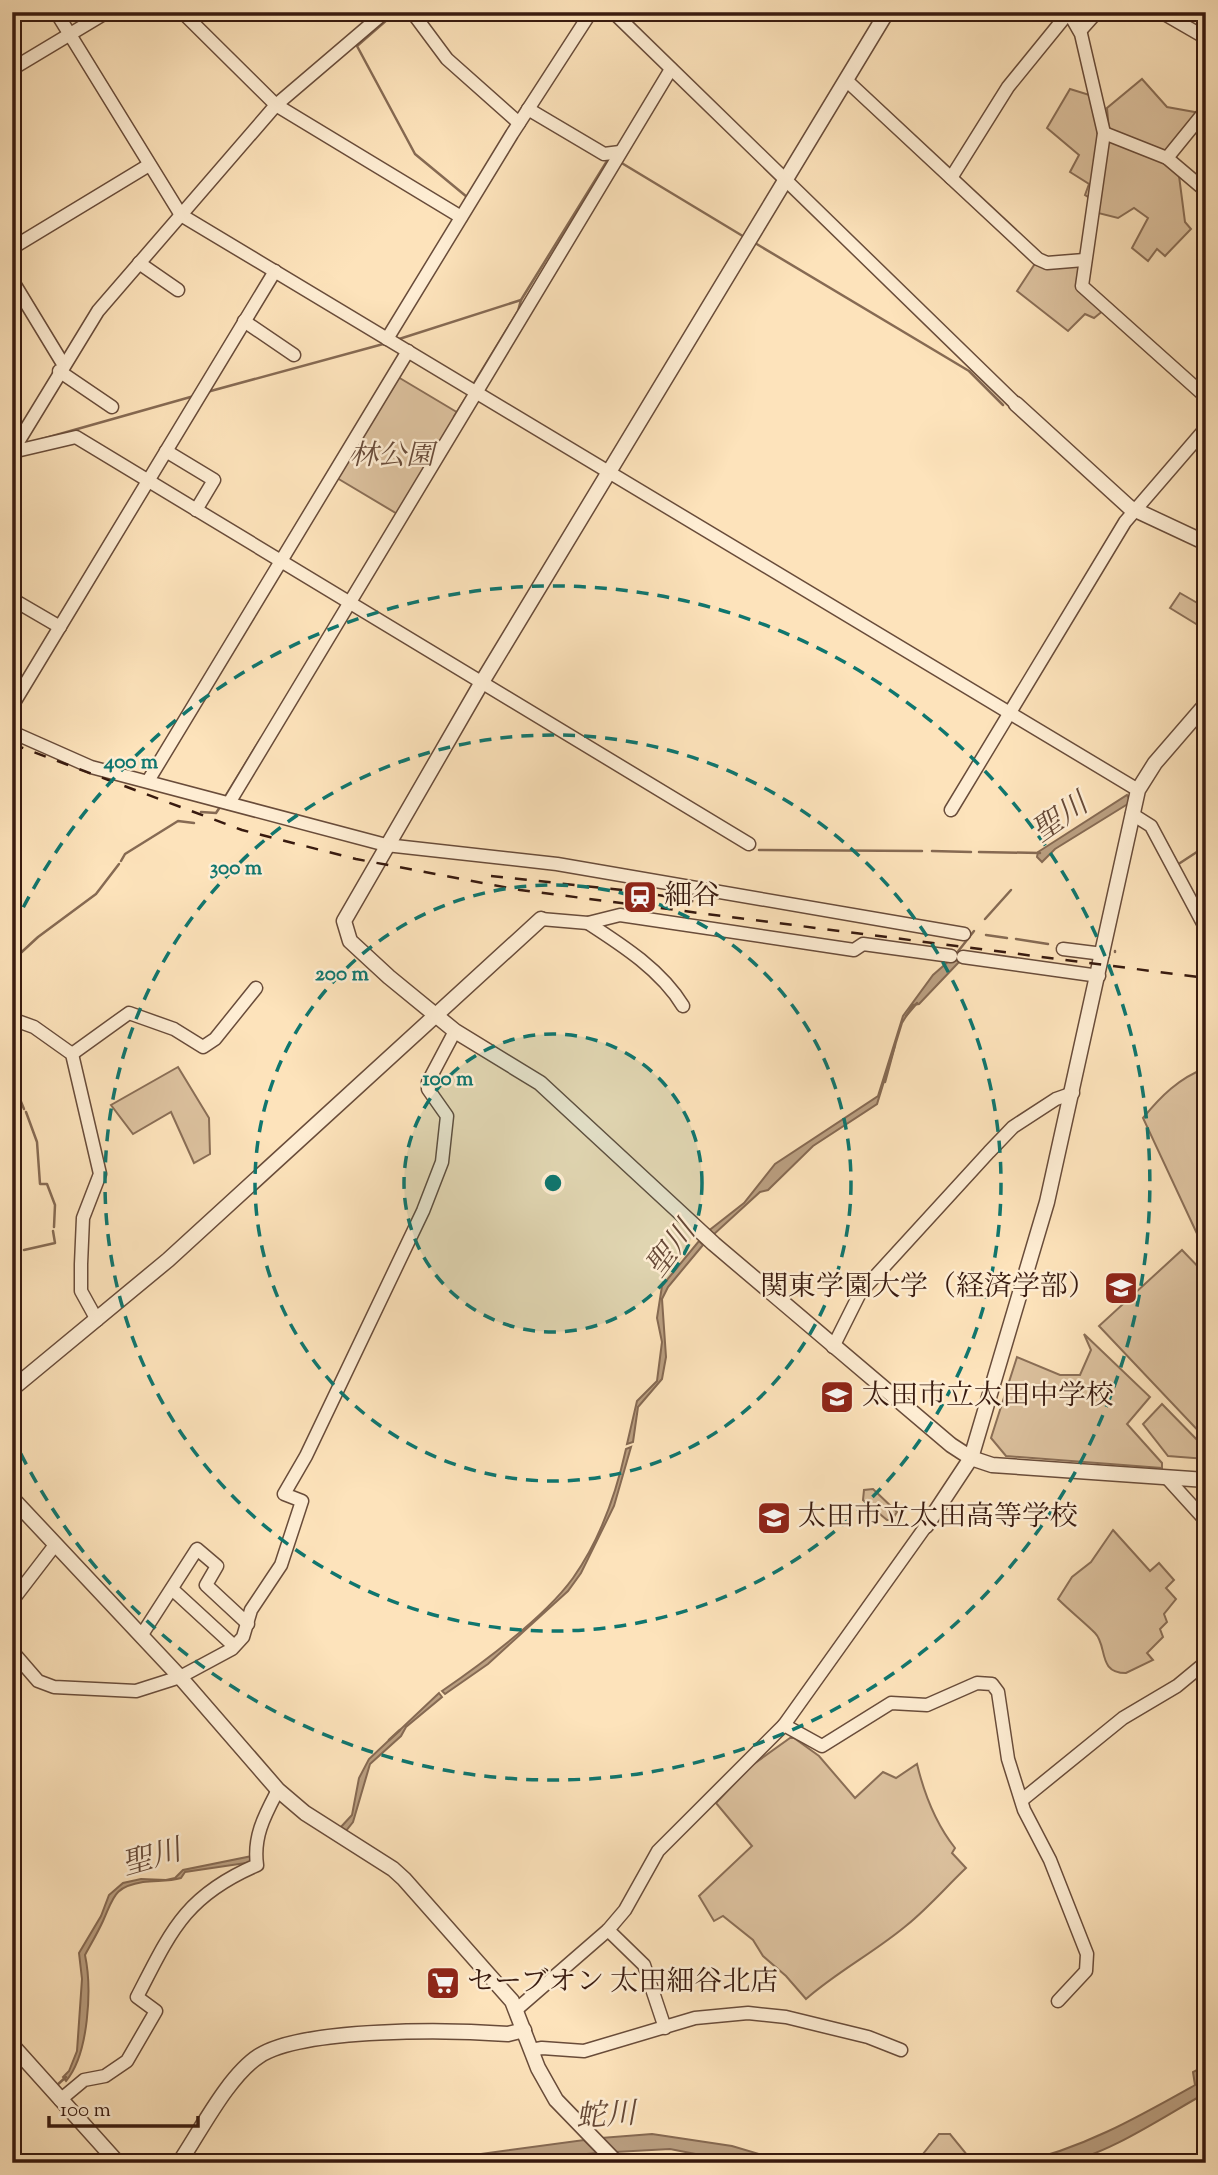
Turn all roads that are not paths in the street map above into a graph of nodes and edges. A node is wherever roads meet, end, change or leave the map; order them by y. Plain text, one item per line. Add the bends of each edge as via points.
1 (56, 12) edge
2 (107, 12) edge
3 (182, 12) edge
4 (385, 12) edge
5 (412, 12) edge
6 (591, 12) edge
7 (613, 12) edge
8 (1069, 12) edge
9 (1097, 12) edge
10 (1161, 12) edge
11 (880, 15) edge
12 (1080, 31) junction
13 (69, 34) junction
14 (1206, 38) edge
15 (12, 69) edge
16 (671, 69) junction
17 (846, 80) junction
18 (276, 105) junction
19 (528, 109) junction
20 (1206, 110) edge
21 (519, 123) junction
22 (1104, 133) junction
23 (620, 152) junction
24 (1167, 158) junction
25 (149, 165) junction
26 (951, 178) junction
27 (785, 182) junction
28 (1206, 191) edge
29 (181, 215) junction
30 (461, 217) junction
31 (12, 248) edge
32 (1084, 260) junction
33 (139, 263) junction
34 (275, 271) junction
35 (12, 279) edge
36 (178, 290) dead end
37 (244, 321) junction
38 (387, 339) junction
39 (408, 351) junction
40 (293, 355) dead end
41 (61, 367) junction
42 (476, 392) junction
43 (1206, 397) edge
44 (1016, 404) joint
45 (112, 407) dead end
46 (1206, 428) edge
47 (166, 451) junction
48 (610, 473) junction
49 (148, 481) junction
50 (196, 510) junction
51 (1135, 510) junction
52 (1206, 543) edge
53 (281, 561) junction
54 (12, 599) edge
55 (351, 603) junction
56 (60, 627) junction
57 (482, 682) junction
58 (1206, 704) edge
59 (12, 706) edge
60 (1009, 715) junction
61 (12, 732) edge
62 (148, 781) junction
63 (1138, 790) junction
64 (229, 803) junction
65 (951, 810) dead end
66 (1132, 814) junction
67 (386, 845) junction
68 (748, 845) dead end
69 (541, 919) joint
70 (587, 923) junction
71 (1206, 929) edge
72 (964, 934) dead end
73 (1063, 949) dead end
74 (1103, 954) junction
75 (1099, 976) junction
76 (256, 988) dead end
77 (682, 1006) dead end
78 (435, 1015) junction
79 (12, 1019) edge
80 (455, 1031) junction
81 (72, 1054) junction
82 (1073, 1093) junction
83 (97, 1320) junction
84 (833, 1347) junction
85 (12, 1389) edge
86 (971, 1458) junction
87 (1166, 1477) junction
88 (1206, 1480) edge
89 (12, 1498) edge
90 (1206, 1521) edge
91 (926, 1526) joint
92 (55, 1545) junction
93 (172, 1589) junction
94 (12, 1601) edge
95 (248, 1624) junction
96 (141, 1636) junction
97 (234, 1646) junction
98 (12, 1651) edge
99 (1206, 1662) edge
100 (180, 1677) junction
101 (784, 1725) junction
102 (278, 1790) junction
103 (1022, 1800) junction
104 (608, 1930) junction
105 (1058, 2001) dead end
106 (517, 2009) junction
107 (665, 2028) junction
108 (524, 2030) junction
109 (12, 2045) edge
110 (531, 2050) junction
111 (901, 2050) dead end
112 (60, 2100) junction
113 (118, 2163) edge
114 (179, 2163) edge
115 (616, 2163) edge

1 - 13 street
2 - 13 street
3 - 18 street
4 - 18 street
5 - 21 street via 447,59
6 - 19 street
7 - 16 street
8 - 12 street
8 - 26 street via 1008,87
9 - 12 street
10 - 14 street
11 - 17 street
12 - 22 street
13 - 15 street
13 - 25 street
16 - 23 street
16 - 27 street
17 - 26 street
17 - 27 street
18 - 29 street
18 - 30 street
19 - 21 street
19 - 23 street via 604,154
20 - 24 street
21 - 30 street
22 - 24 street
22 - 32 street
23 - 42 street
24 - 28 street
25 - 29 street
25 - 31 street
26 - 32 street via 1038,259 1047,263
27 - 44 street
27 - 48 street
29 - 33 street
29 - 34 street
30 - 38 street
32 - 43 street via 1082,286 1090,296
33 - 36 street
33 - 41 street via 98,311
34 - 37 street
34 - 38 street
35 - 41 street
37 - 40 street
37 - 47 street
38 - 39 street
39 - 42 street
39 - 53 street
41 - 45 street
41 - 49 street via 12,452 76,436
42 - 48 street
42 - 55 street
44 - 51 street
46 - 51 street
47 - 49 street
47 - 50 street via 214,481
48 - 57 street
48 - 60 street
49 - 50 street
49 - 56 street
50 - 53 street
51 - 52 street
51 - 60 street
53 - 55 street
53 - 62 street
54 - 56 street
55 - 57 street
55 - 64 street
56 - 59 street
57 - 67 street
57 - 68 street
58 - 63 street via 1154,763
60 - 63 street
60 - 65 street
61 - 62 street via 91,767
62 - 64 street
63 - 66 street
64 - 67 street
66 - 71 street via 1152,826
66 - 74 street
67 - 72 street via 626,875
67 - 78 street via 344,921 350,941
69 - 70 street
69 - 78 street
70 - 75 street via 620,915 855,950 863,944
70 - 77 street via 624,946 674,992
73 - 74 street
74 - 75 street
75 - 82 street
76 - 81 street via 215,1039 203,1047 174,1029 129,1013
78 - 80 street
78 - 83 street
79 - 81 street via 34,1027
80 - 84 street via 540,1083 709,1240
80 - 95 street via 428,1083 447,1116 442,1162 400,1264 284,1494 302,1501 281,1565 251,1611
81 - 83 street via 100,1174 83,1217 81,1272 82,1292
82 - 84 street via 1013,1128 989,1152 860,1293
82 - 86 street via 1047,1202
83 - 85 street
84 - 86 street
86 - 87 street via 1017,1467
86 - 91 street
87 - 88 street
87 - 90 street
89 - 92 street
91 - 101 street
92 - 94 street
92 - 96 street
93 - 95 street via 197,1549 217,1566 206,1586
93 - 96 street
93 - 97 street
95 - 97 street
96 - 100 street
97 - 100 street
98 - 100 street via 38,1681 54,1687 136,1691
99 - 103 street via 1177,1686 1123,1718
100 - 102 street
101 - 103 street via 822,1746 891,1703 927,1705 986,1682 998,1692 1008,1759
101 - 104 street via 658,1851 625,1910
102 - 106 street via 305,1813 393,1869
102 - 112 street via 260,1827 257,1865 206,1893 174,1925 137,1997 156,2011 127,2061 104,2076 85,2080
103 - 105 street via 1087,1954 1086,1971
104 - 106 street
104 - 107 street via 644,1965
106 - 108 street
107 - 110 street via 583,2051
107 - 111 street via 707,2016 765,2013 868,2037
108 - 110 street
108 - 114 street via 508,2034 404,2031 279,2048 259,2056 242,2071
109 - 112 street
110 - 115 street via 555,2100
112 - 113 street

